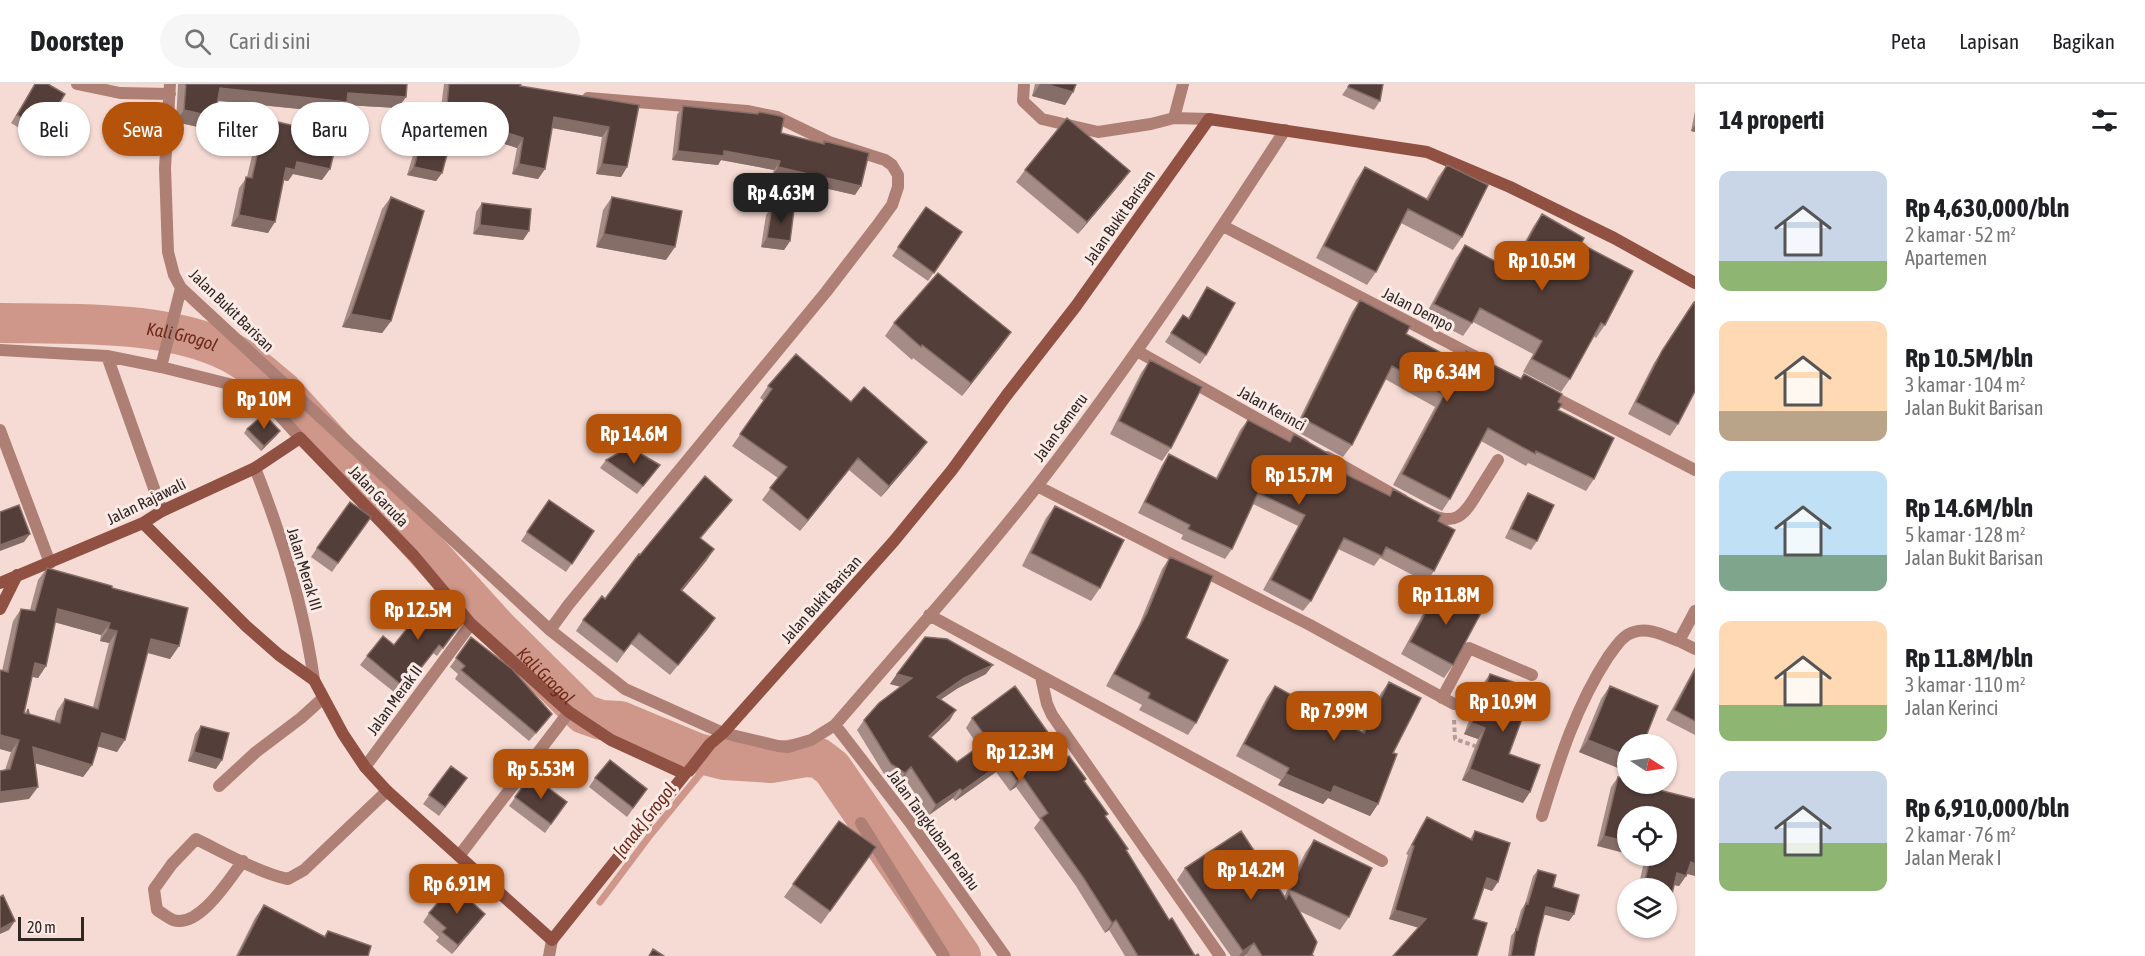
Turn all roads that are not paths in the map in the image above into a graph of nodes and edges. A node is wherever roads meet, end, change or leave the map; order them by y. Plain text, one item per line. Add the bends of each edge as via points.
1 (77, 84) edge
2 (1024, 84) edge
3 (1183, 84) edge
4 (170, 89) edge
5 (573, 96) edge
6 (1174, 118) junction
7 (1209, 119) junction
8 (1285, 130) junction
9 (1223, 226) junction
10 (1695, 283) edge
11 (181, 288) junction
12 (0, 350) edge
13 (1137, 351) junction
14 (107, 356) junction
15 (161, 367) junction
16 (1496, 367) edge
17 (1538, 389) edge
18 (0, 430) edge
19 (300, 438) junction
20 (1498, 460) dead end
21 (255, 468) junction
22 (1695, 470) edge
23 (1037, 486) junction
24 (162, 511) junction
25 (143, 523) junction
26 (50, 563) junction
27 (17, 575) junction
28 (0, 583) edge
29 (0, 609) edge
30 (1695, 611) edge
31 (929, 615) junction
32 (471, 624) junction
33 (550, 630) junction
34 (1679, 641) junction
35 (1695, 650) edge
36 (1532, 675) dead end
37 (1041, 677) junction
38 (314, 680) junction
39 (1442, 698) junction
40 (322, 699) junction
41 (1454, 704) road end
42 (569, 712) junction
43 (835, 725) junction
44 (723, 733) junction
45 (365, 767) junction
46 (687, 772) junction
47 (219, 786) dead end
48 (387, 791) junction
49 (1542, 816) dead end
50 (861, 823) dead end
51 (459, 856) junction
52 (243, 861) junction
53 (1382, 861) dead end
54 (552, 940) junction
55 (549, 956) edge
56 (945, 956) edge
57 (1005, 956) edge
58 (1220, 956) edge

1 - 4 street via 120,93
2 - 6 street via 1023,101 1042,119 1098,132
3 - 6 street
4 - 11 street, Jalan Bukit Barisan via 165,168 168,252
5 - 33 street via 777,117 829,142 885,160 898,175 898,188 892,205 846,267
6 - 7 street
7 - 8 street
7 - 44 street, Jalan Bukit Barisan via 1076,306 952,470
8 - 9 street, Jalan Semeru
8 - 10 street via 1426,152 1448,160 1614,238
9 - 13 street, Jalan Semeru
9 - 16 street, Jalan Dempo
11 - 15 street
11 - 33 street, Jalan Bukit Barisan
12 - 14 street, Jalan Garuda
13 - 20 street, Jalan Kerinci via 1441,519 1458,518 1467,511
13 - 23 street, Jalan Semeru
14 - 15 street, Jalan Garuda
14 - 24 street
15 - 19 street, Jalan Garuda via 246,389 272,407
17 - 22 street
18 - 26 street
19 - 21 street, Jalan Rajawali
19 - 32 street, Jalan Garuda via 414,556
21 - 24 street, Jalan Rajawali
21 - 38 street, Jalan Merak III via 300,607
23 - 31 street, Jalan Semeru
23 - 39 street via 1310,625
24 - 25 street, Jalan Rajawali
25 - 26 street, Jalan Rajawali
25 - 38 street via 246,626
26 - 27 street, Jalan Rajawali
27 - 28 street, Jalan Rajawali
27 - 29 street
30 - 34 street
31 - 37 street
31 - 43 street, Jalan Semeru
32 - 42 street, Jalan Garuda
32 - 45 street, Jalan Merak II
33 - 44 street, Jalan Bukit Barisan via 625,689
34 - 35 street
34 - 49 street via 1644,630 1626,635 1615,648 1583,701
36 - 39 street via 1469,648
37 - 53 street
37 - 58 street via 1052,715
38 - 40 street
39 - 41 street
40 - 45 street
40 - 47 street
42 - 46 street, Jalan Garuda via 611,740
42 - 51 street
43 - 44 street, Jalan Bukit Barisan via 812,740 788,747
43 - 57 street, Jalan Tangkuban Perahu
44 - 46 street
45 - 48 street
46 - 54 street
48 - 51 street
48 - 52 street via 295,876 280,877
50 - 56 street
51 - 54 street
52 - 52 street via 196,839 154,889 157,910 173,920 192,917 216,896
54 - 55 street

